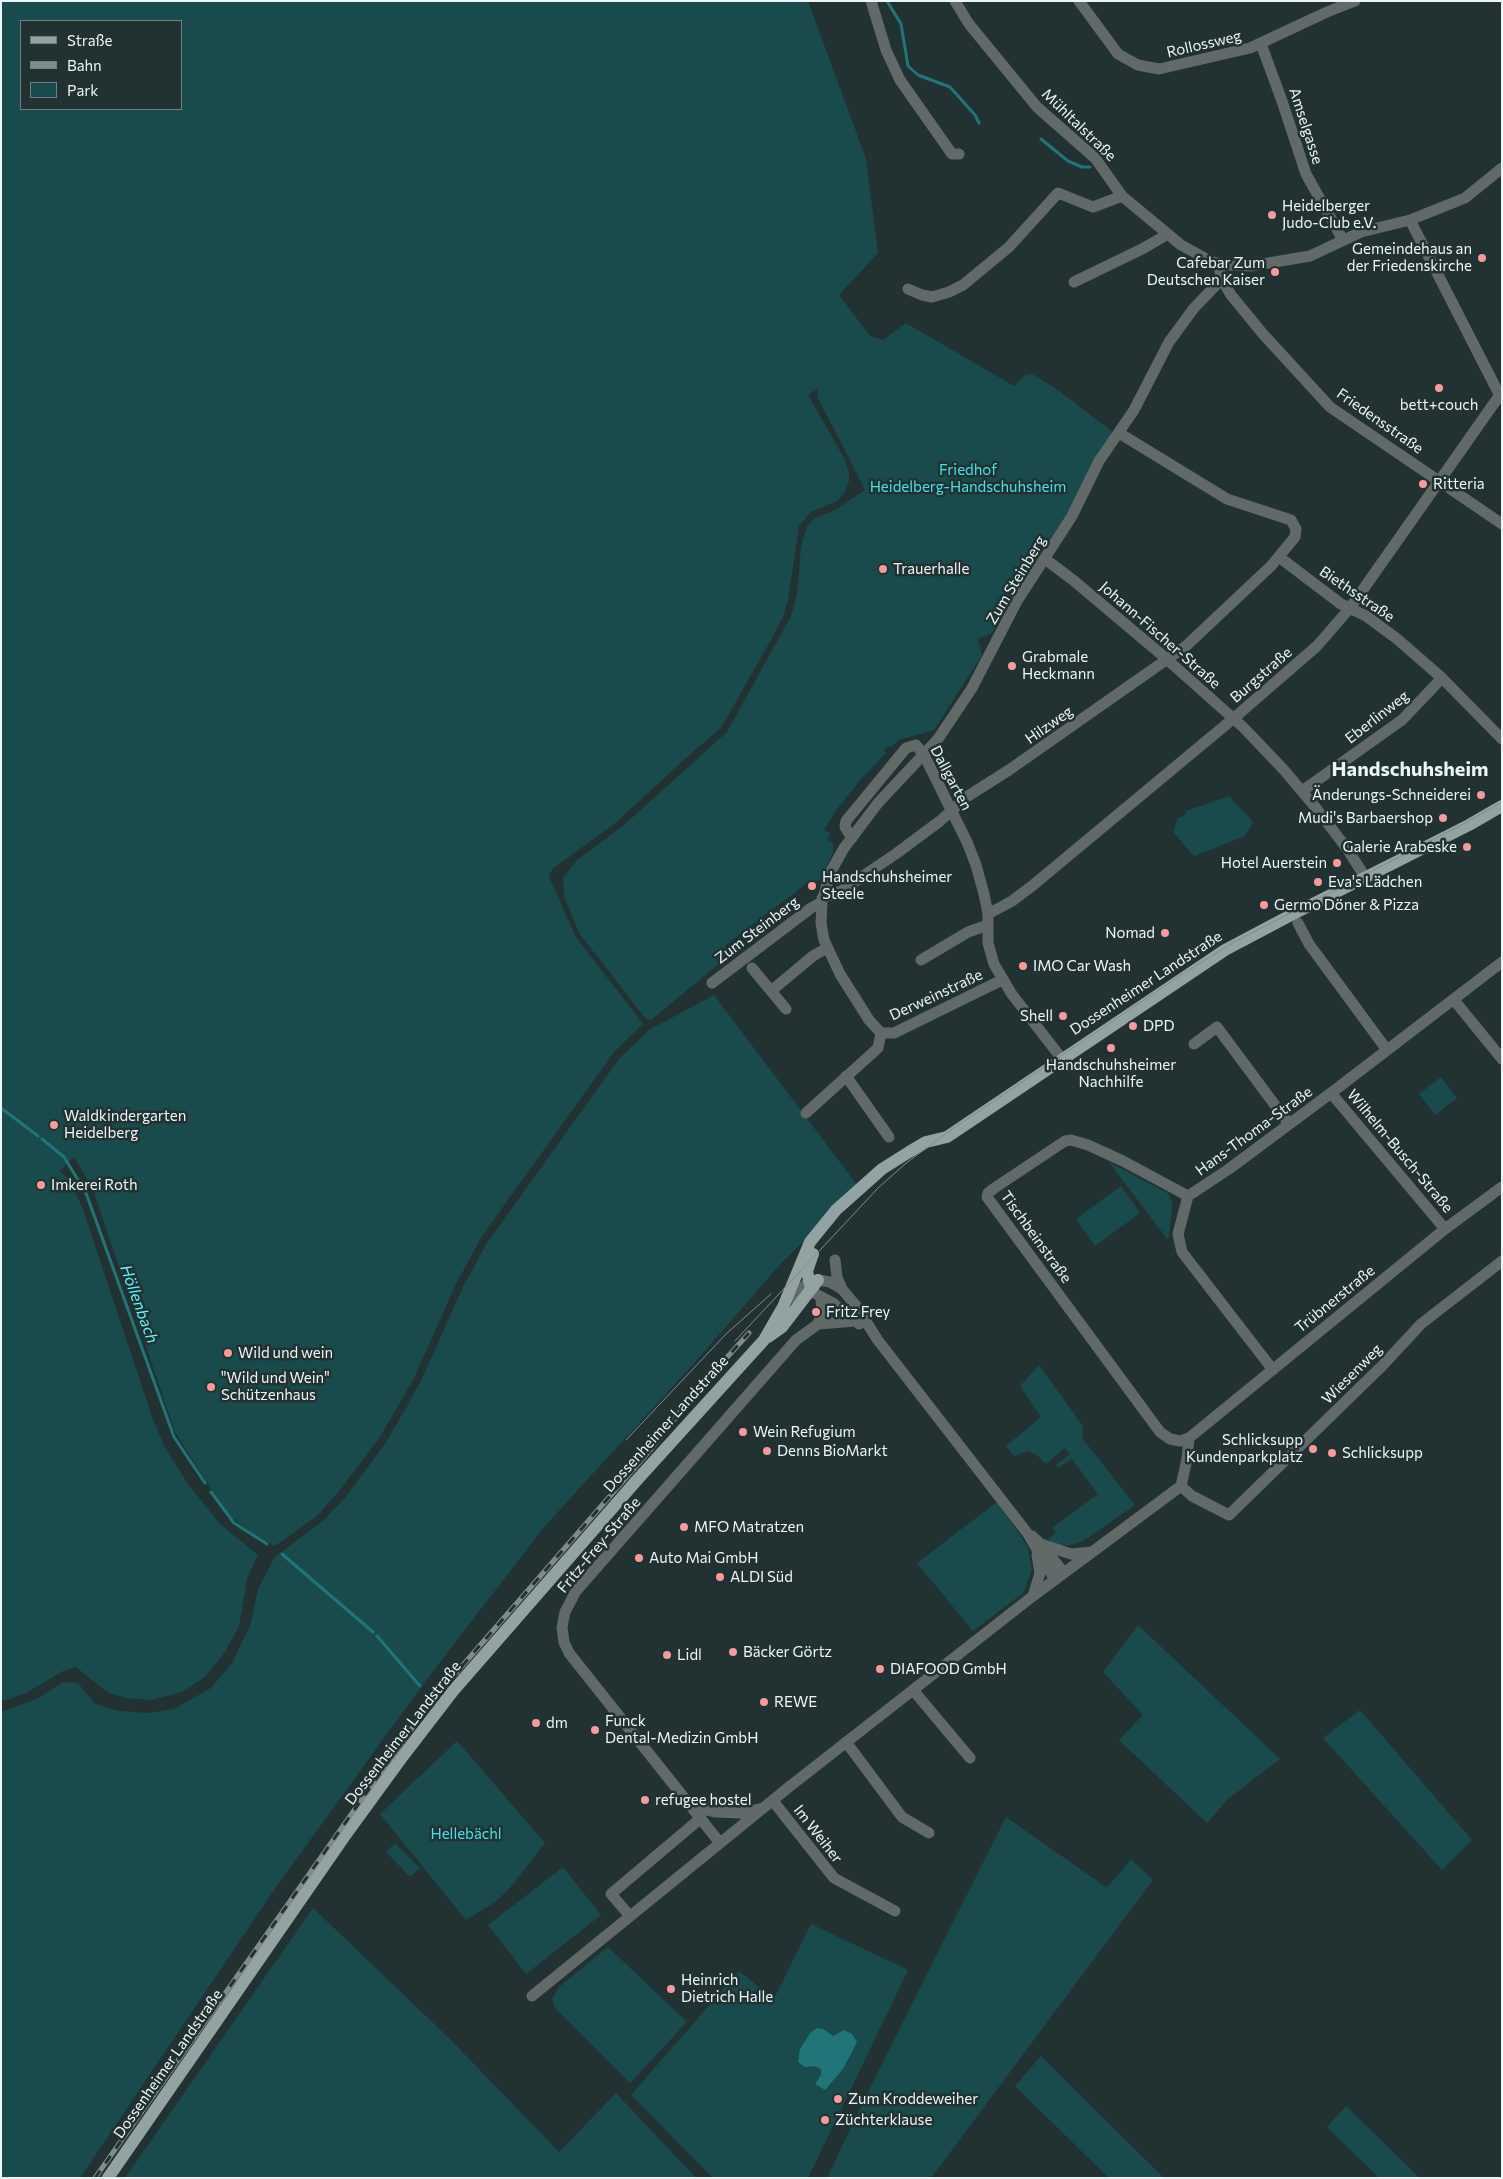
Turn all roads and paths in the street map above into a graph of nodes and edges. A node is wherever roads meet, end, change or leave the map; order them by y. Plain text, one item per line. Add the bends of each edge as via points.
1 (871, 1) edge
2 (955, 1) edge
3 (1079, 1) edge
4 (1355, 1) edge
5 (1261, 44) junction
6 (959, 154) dead end
7 (1502, 168) edge
8 (1122, 196) junction
9 (1410, 220) junction
10 (1168, 234) junction
11 (1343, 240) junction
12 (1219, 264) junction
13 (1220, 278) junction
14 (1074, 282) dead end
15 (908, 289) dead end
16 (1501, 394) edge
17 (1120, 434) junction
18 (1439, 481) junction
19 (1502, 524) edge
20 (1279, 557) junction
21 (1045, 559) junction
22 (1350, 608) junction
23 (1167, 660) junction
24 (1442, 678) junction
25 (1234, 718) junction
26 (1502, 739) edge
27 (924, 755) junction
28 (1302, 791) junction
29 (1502, 806) edge
30 (952, 810) junction
31 (852, 838) junction
32 (1365, 877) junction
33 (822, 900) junction
34 (988, 920) junction
35 (1298, 923) dead end
36 (827, 948) junction
37 (921, 960) dead end
38 (1502, 962) edge
39 (752, 968) dead end
40 (1002, 980) junction
41 (712, 983) dead end
42 (771, 991) junction
43 (1454, 1000) junction
44 (786, 1009) dead end
45 (882, 1033) junction
46 (1194, 1044) dead end
47 (1387, 1050) junction
48 (1062, 1059) junction
49 (1502, 1059) edge
50 (846, 1076) junction
51 (1331, 1093) junction
52 (806, 1113) dead end
53 (1289, 1124) junction
54 (889, 1137) dead end
55 (1502, 1186) edge
56 (1188, 1196) junction
57 (829, 1218) junction
58 (1445, 1229) junction
59 (834, 1260) dead end
60 (1502, 1261) edge
61 (813, 1284) junction
62 (842, 1289) junction
63 (821, 1298) junction
64 (786, 1301) junction
65 (856, 1321) junction
66 (818, 1324) junction
67 (877, 1339) junction
68 (764, 1340) junction
69 (1274, 1370) junction
70 (1189, 1438) junction
71 (1181, 1486) junction
72 (1039, 1547) junction
73 (1092, 1552) junction
74 (1060, 1576) junction
75 (1032, 1596) junction
76 (913, 1690) junction
77 (846, 1742) junction
78 (970, 1758) dead end
79 (769, 1804) junction
80 (690, 1806) junction
81 (701, 1818) junction
82 (929, 1832) dead end
83 (720, 1843) junction
84 (895, 1911) dead end
85 (630, 1916) junction
86 (532, 1996) dead end
87 (108, 2178) edge

1 - 6 street via 886,50 900,80 952,154
2 - 8 street, Mühltalstraße via 1037,107 1095,158
3 - 5 street, Rollossweg via 1118,54 1127,61 1148,68 1191,63
4 - 5 street, Rollossweg
5 - 11 street, Amselgasse via 1306,174
7 - 9 street, Mühltalstraße via 1465,198
8 - 10 street, Mühltalstraße
8 - 15 street via 1093,207 1058,193 1014,242 963,285 932,297
9 - 11 street, Mühltalstraße via 1370,229
9 - 16 street
10 - 12 street, Mühltalstraße via 1190,251
10 - 14 street
11 - 12 street, Mühltalstraße via 1310,256 1251,266
12 - 13 street
13 - 17 street, Zum Steinberg via 1177,330
13 - 18 street, Friedensstraße via 1263,334 1330,407
16 - 18 street, Burgstraße
17 - 20 street via 1227,500 1290,520 1296,529 1295,537
17 - 21 street, Zum Steinberg via 1099,461 1072,516
18 - 19 street, Friedensstraße
18 - 22 street, Burgstraße
20 - 22 street, Biethsstraße
20 - 23 street, Hilzweg via 1195,639
21 - 23 street, Johann-Fischer-Straße
21 - 27 street, Zum Steinberg via 1017,601 972,688
22 - 24 street, Biethsstraße via 1381,627
22 - 25 street, Burgstraße via 1301,661
23 - 25 street, Johann-Fischer-Straße
23 - 30 street, Hilzweg
24 - 26 street, Biethsstraße
24 - 28 street, Eberlinweg via 1402,720
25 - 28 street, Johann-Fischer-Straße
25 - 34 street, Burgstraße
27 - 30 street, Dallgarten
27 - 31 street, Zum Steinberg via 878,803
27 - 31 street, Dallgarten via 913,745 892,764 846,821
28 - 32 street, Johann-Fischer-Straße
29 - 32 main road, Dossenheimer Landstraße
30 - 33 street, Hilzweg via 850,886
30 - 34 street, Dallgarten via 974,860
31 - 33 street, Zum Steinberg via 830,873
32 - 48 main road, Dossenheimer Landstraße via 1225,950
33 - 36 street, Zum Steinberg via 821,923
33 - 41 street, Zum Steinberg
34 - 37 street, Burgstraße
34 - 40 street via 989,950
35 - 47 street via 1309,944
36 - 42 street
36 - 45 street, Zum Steinberg via 869,1020
38 - 43 street, Hans-Thoma-Straße
39 - 42 street, Zum Steinberg
40 - 45 street, Derweinstraße via 894,1033
40 - 48 street
42 - 44 street, Zum Steinberg
43 - 47 street, Hans-Thoma-Straße
43 - 49 street
45 - 50 street via 878,1048
46 - 53 street via 1217,1027
47 - 51 street, Hans-Thoma-Straße
48 - 57 main road, Dossenheimer Landstraße via 947,1137 926,1142 882,1169
50 - 52 street
50 - 54 street
51 - 53 street, Hans-Thoma-Straße
51 - 58 street, Wilhelm-Busch-Straße
53 - 56 street, Hans-Thoma-Straße
55 - 58 street, Trübnerstraße
56 - 69 street, Hans-Thoma-Straße via 1178,1234 1182,1252
56 - 70 street, Tischbeinstraße via 1123,1161 1071,1140 993,1189 987,1197 1160,1432 1170,1439 1180,1441
57 - 61 main road, Dossenheimer Landstraße via 808,1266
57 - 64 main road, Dossenheimer Landstraße via 810,1242
58 - 69 street, Trübnerstraße
59 - 62 street
60 - 71 street, Wiesenweg via 1421,1324 1230,1516 1192,1496
61 - 62 street via 830,1282
61 - 63 street
61 - 64 street, Dossenheimer Landstraße
61 - 68 main road, Dossenheimer Landstraße via 782,1327
62 - 67 street
63 - 65 street
63 - 66 street via 822,1313
64 - 68 main road, Dossenheimer Landstraße
65 - 66 street
65 - 67 street
66 - 80 street, Fritz-Frey-Straße via 796,1340 576,1591 565,1612 562,1627 569,1652
67 - 72 street
68 - 87 main road, Dossenheimer Landstraße via 453,1691 344,1837
69 - 70 street, Trübnerstraße
70 - 71 street
71 - 73 street
72 - 73 street via 1071,1554
72 - 74 street
72 - 75 street via 1040,1574
73 - 74 street
74 - 75 street
75 - 76 street
76 - 77 street
76 - 78 street
77 - 79 street
77 - 82 street via 902,1817
79 - 80 street via 741,1813 715,1812
79 - 83 street
79 - 84 street, Im Weiher via 834,1878
80 - 81 street, Fritz-Frey-Straße
81 - 83 street, Fritz-Frey-Straße
81 - 85 street via 611,1894
83 - 85 street
85 - 86 street

